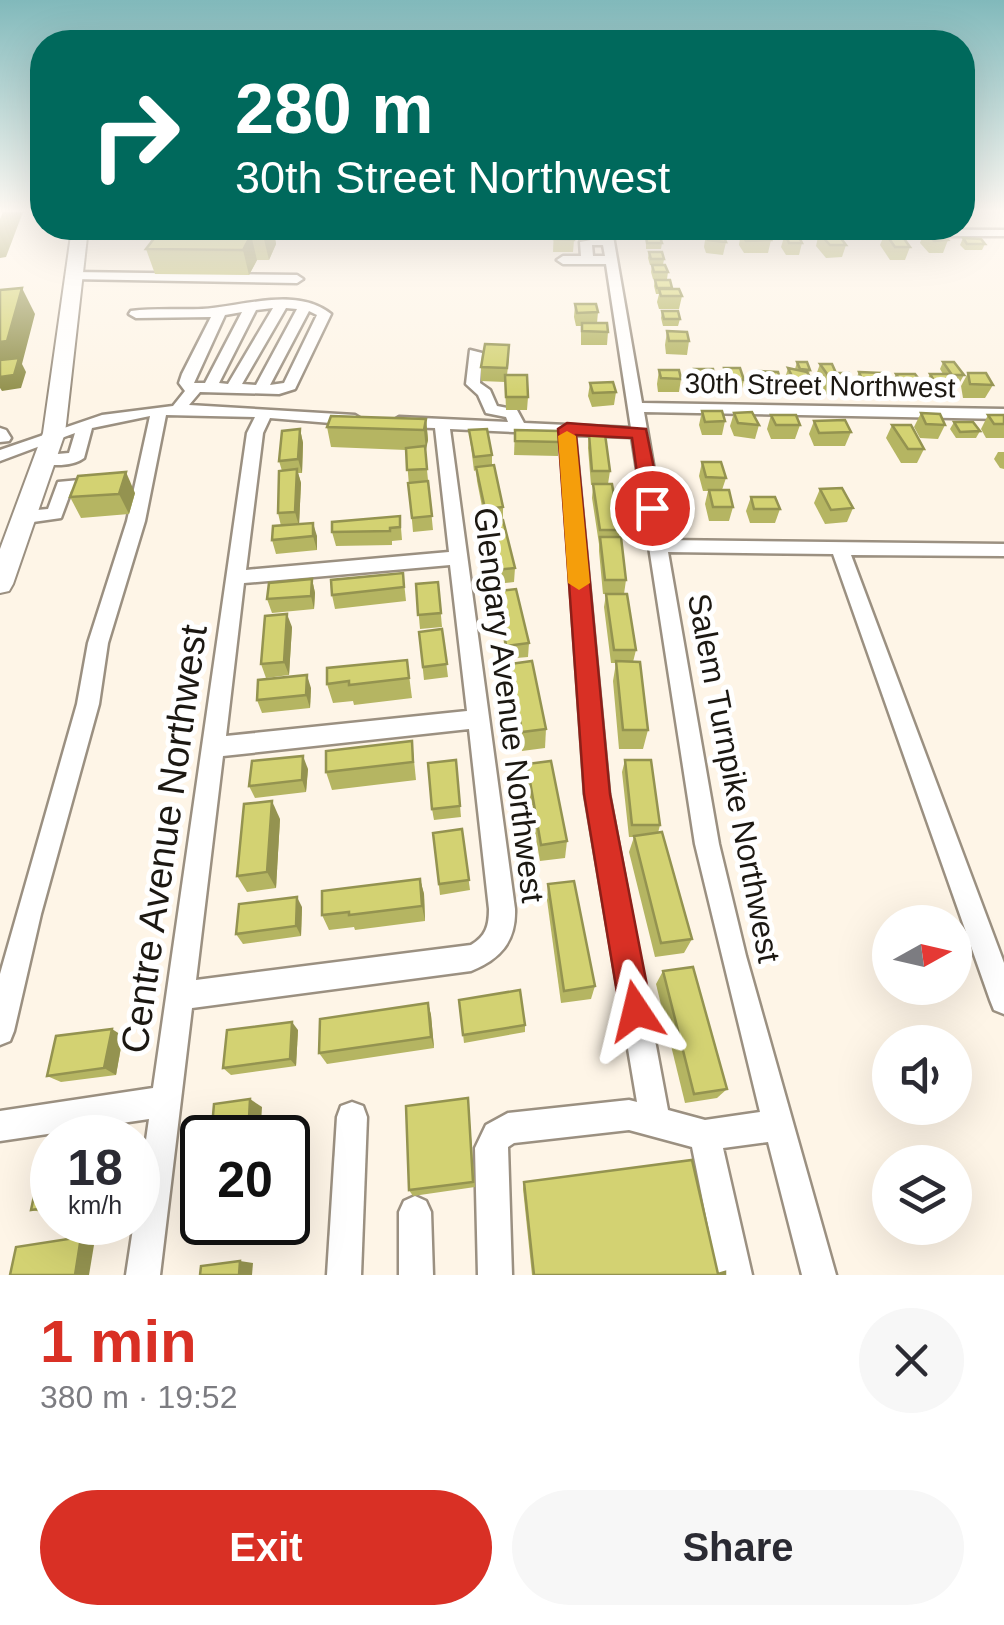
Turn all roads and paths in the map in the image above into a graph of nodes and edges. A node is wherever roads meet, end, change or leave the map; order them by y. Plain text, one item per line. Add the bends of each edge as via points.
1 (75, 272) edge
2 (613, 272) edge
3 (74, 276) junction
4 (296, 279) dead end
5 (281, 305) junction
6 (251, 308) junction
7 (304, 308) junction
8 (220, 312) junction
9 (136, 314) dead end
10 (475, 353) dead end
11 (210, 387) junction
12 (233, 388) junction
13 (191, 389) junction
14 (261, 389) junction
15 (636, 407) junction
16 (168, 412) junction
17 (1004, 414) edge
18 (264, 415) junction
19 (442, 424) junction
20 (85, 425) junction
21 (515, 427) junction
22 (567, 429) junction
23 (54, 433) junction
24 (640, 433) junction
25 (0, 456) edge
26 (46, 460) junction
27 (142, 479) junction
28 (64, 486) junction
29 (37, 488) junction
30 (26, 517) junction
31 (658, 546) junction
32 (840, 549) junction
33 (1004, 550) edge
34 (458, 558) junction
35 (236, 577) junction
36 (0, 584) edge
37 (476, 719) junction
38 (214, 746) junction
39 (180, 996) junction
40 (1004, 1000) edge
41 (0, 1031) edge
42 (166, 1101) junction
43 (352, 1117) dead end
44 (656, 1119) junction
45 (779, 1124) junction
46 (0, 1126) edge
47 (704, 1134) junction
48 (415, 1212) dead end
49 (144, 1275) edge
50 (344, 1275) edge
51 (416, 1275) edge
52 (495, 1275) edge
53 (735, 1275) edge
54 (819, 1275) edge

1 - 3 main road
2 - 15 street, Salem Turnpike Northwest
3 - 4 street
3 - 23 main road
5 - 6 street
5 - 7 street
5 - 12 street
6 - 8 street
6 - 11 street
7 - 14 street
7 - 14 street via 325,318 294,383
8 - 9 street
8 - 13 street via 189,374
10 - 21 street via 473,384 491,410 512,413
11 - 12 street
11 - 13 street
12 - 14 street
13 - 16 street
15 - 17 street, 30th Street Northwest
15 - 24 street, Salem Turnpike Northwest
16 - 18 street
16 - 20 street
16 - 27 street
18 - 19 street
18 - 35 street, Centre Avenue Northwest via 254,434
19 - 21 street
19 - 34 street, Glengary Avenue Northwest
20 - 23 street
20 - 26 street via 76,458
21 - 22 street
22 - 24 street
22 - 44 street via 597,794
23 - 25 street
23 - 26 main road
24 - 31 street, Salem Turnpike Northwest
26 - 29 main road
27 - 28 street
27 - 41 street
28 - 29 street
28 - 30 street via 55,514
29 - 30 main road
30 - 36 main road
31 - 32 street
31 - 45 street, Salem Turnpike Northwest via 706,844
32 - 33 street
32 - 40 street
34 - 35 street
34 - 37 street, Glengary Avenue Northwest
35 - 38 street, Centre Avenue Northwest
37 - 38 street
37 - 39 street, Glengary Avenue Northwest via 502,909 491,948 471,958
38 - 39 street, Centre Avenue Northwest
39 - 42 street, Centre Avenue Northwest
42 - 46 street
42 - 49 street, Centre Avenue Northwest
43 - 50 street
44 - 47 street
44 - 52 street via 612,1116 508,1128 497,1136 490,1148
45 - 47 street
45 - 54 street, Salem Turnpike Northwest
47 - 53 street
48 - 51 street

